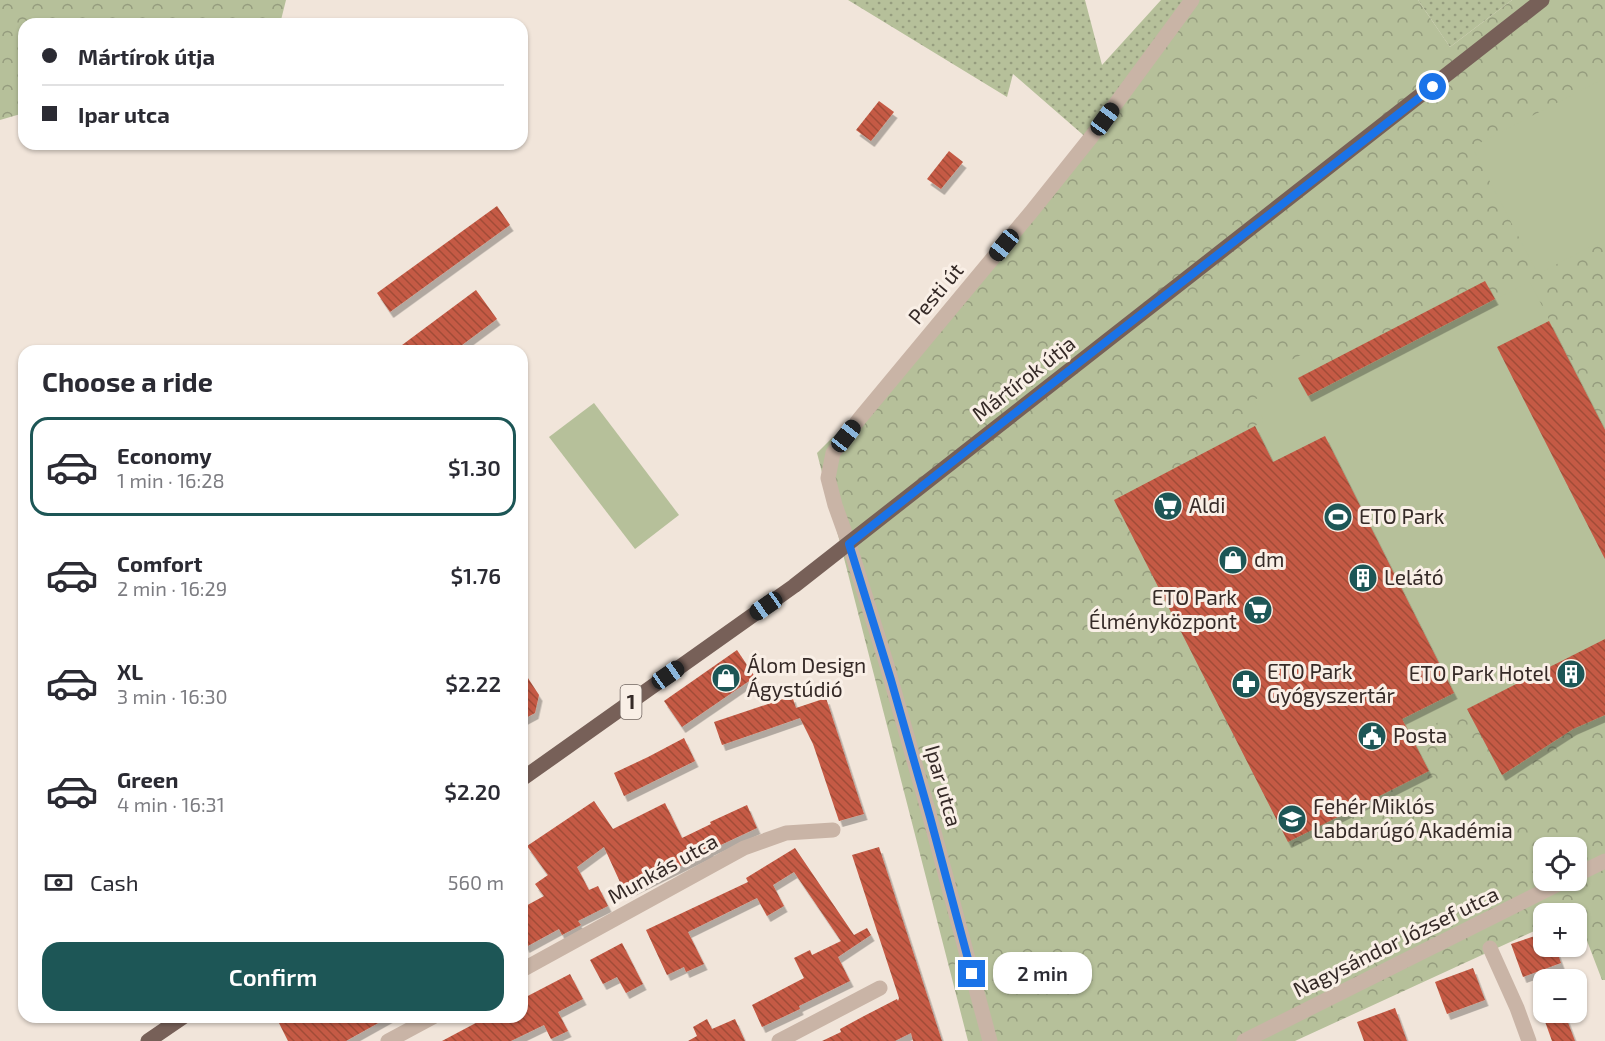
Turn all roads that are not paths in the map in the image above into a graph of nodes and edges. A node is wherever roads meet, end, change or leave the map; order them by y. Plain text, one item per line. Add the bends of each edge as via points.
1 (1192, 0) edge
2 (1542, 0) edge
3 (849, 544) junction
4 (528, 775) edge
5 (833, 830) dead end
6 (1605, 861) edge
7 (1587, 870) edge
8 (1544, 891) edge
9 (1490, 948) dead end
10 (528, 967) edge
11 (880, 988) dead end
12 (174, 1023) edge
13 (422, 1023) edge
14 (148, 1041) edge
15 (388, 1041) edge
16 (779, 1041) edge
17 (990, 1041) edge
18 (1244, 1041) edge
19 (1529, 1041) edge

1 - 3 street, Pesti út via 1079,152 833,453 828,477
2 - 3 main road, Mártírok útja / 1
3 - 4 main road, Mártírok útja / 1
3 - 17 street, Ipar utca via 930,817
5 - 10 street, Munkás utca via 786,833 744,848
6 - 7 street
8 - 18 street, Nagysándor József utca
9 - 19 street
11 - 16 street
12 - 14 main road
13 - 15 street

